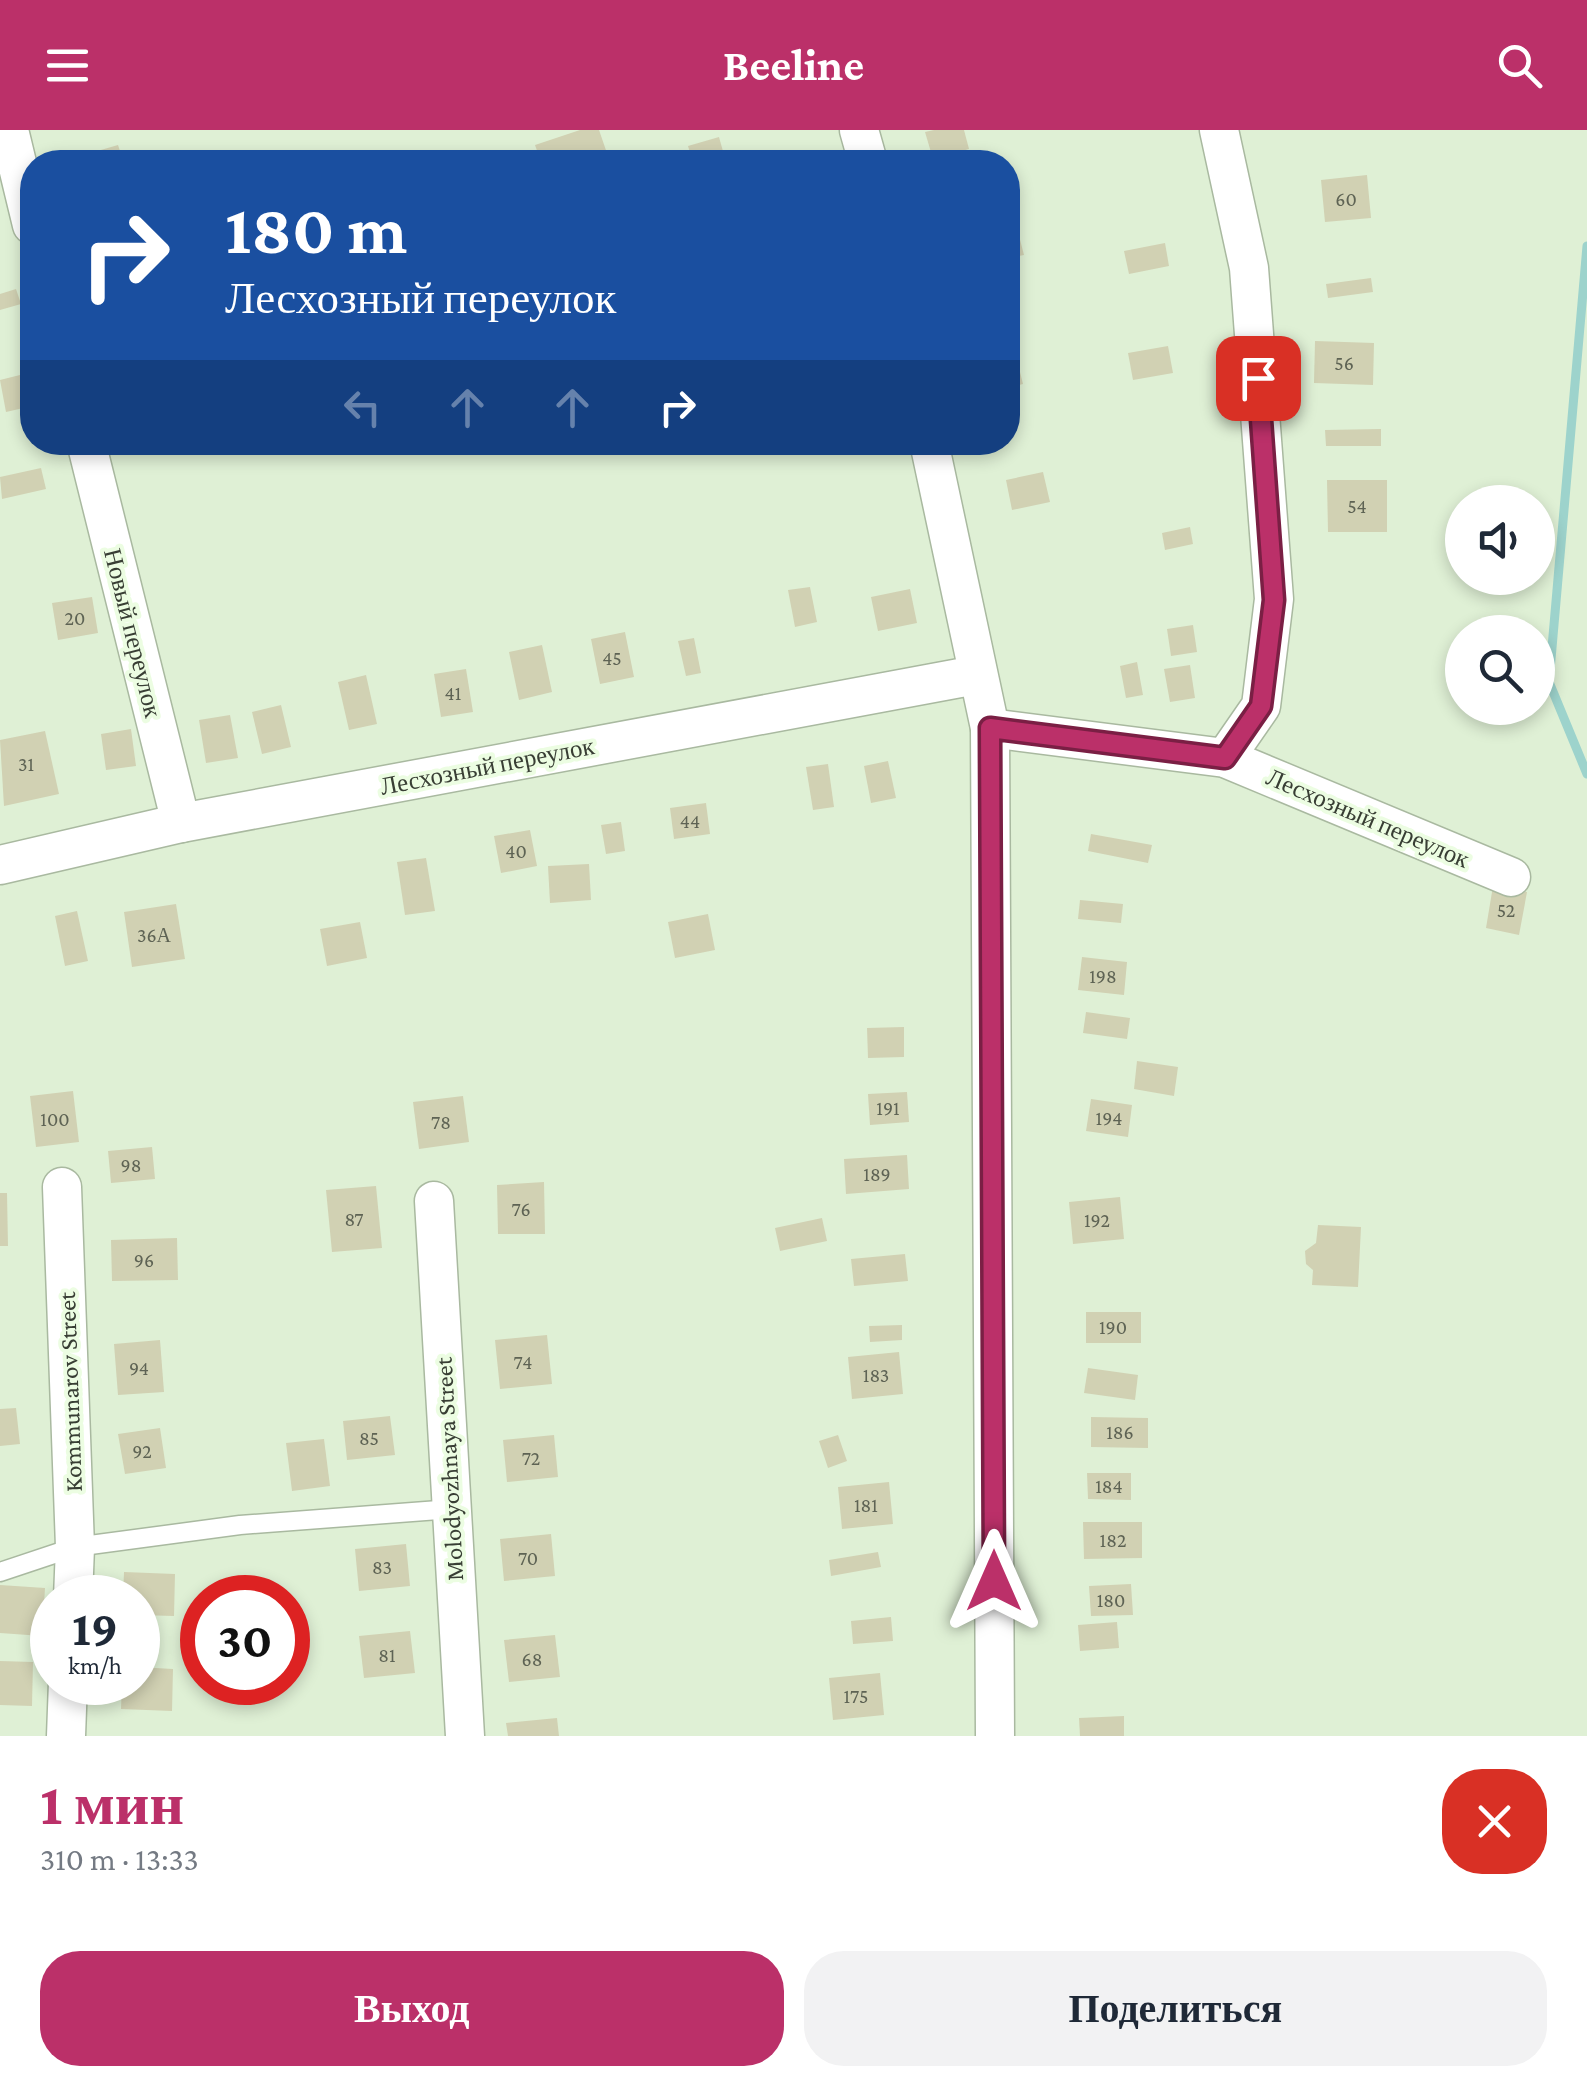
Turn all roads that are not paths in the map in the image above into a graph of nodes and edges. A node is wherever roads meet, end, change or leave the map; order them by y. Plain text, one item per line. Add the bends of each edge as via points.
1 (9, 130) edge
2 (1219, 130) edge
3 (20, 176) edge
4 (89, 455) edge
5 (932, 455) edge
6 (976, 676) junction
7 (990, 728) junction
8 (1225, 758) junction
9 (181, 823) junction
10 (0, 865) edge
11 (1512, 878) dead end
12 (62, 1187) dead end
13 (434, 1201) dead end
14 (452, 1508) junction
15 (75, 1546) junction
16 (0, 1572) edge
17 (74, 1575) edge
18 (67, 1705) edge
19 (66, 1736) edge
20 (465, 1736) edge
21 (995, 1736) edge

1 - 3 street
2 - 8 street via 1249,268 1274,600 1261,706
4 - 9 street, Новый переулок
5 - 6 street
6 - 7 street
6 - 9 street, Лесхозный переулок
7 - 8 street, Лесхозный переулок
7 - 21 street
8 - 11 street, Лесхозный переулок
9 - 10 street, Лесхозный переулок
12 - 15 street, Kommunarov Street
13 - 14 street, Molodyozhnaya Street
14 - 15 lane
14 - 20 street, Molodyozhnaya Street
15 - 16 lane
15 - 17 street, Kommunarov Street
18 - 19 street

